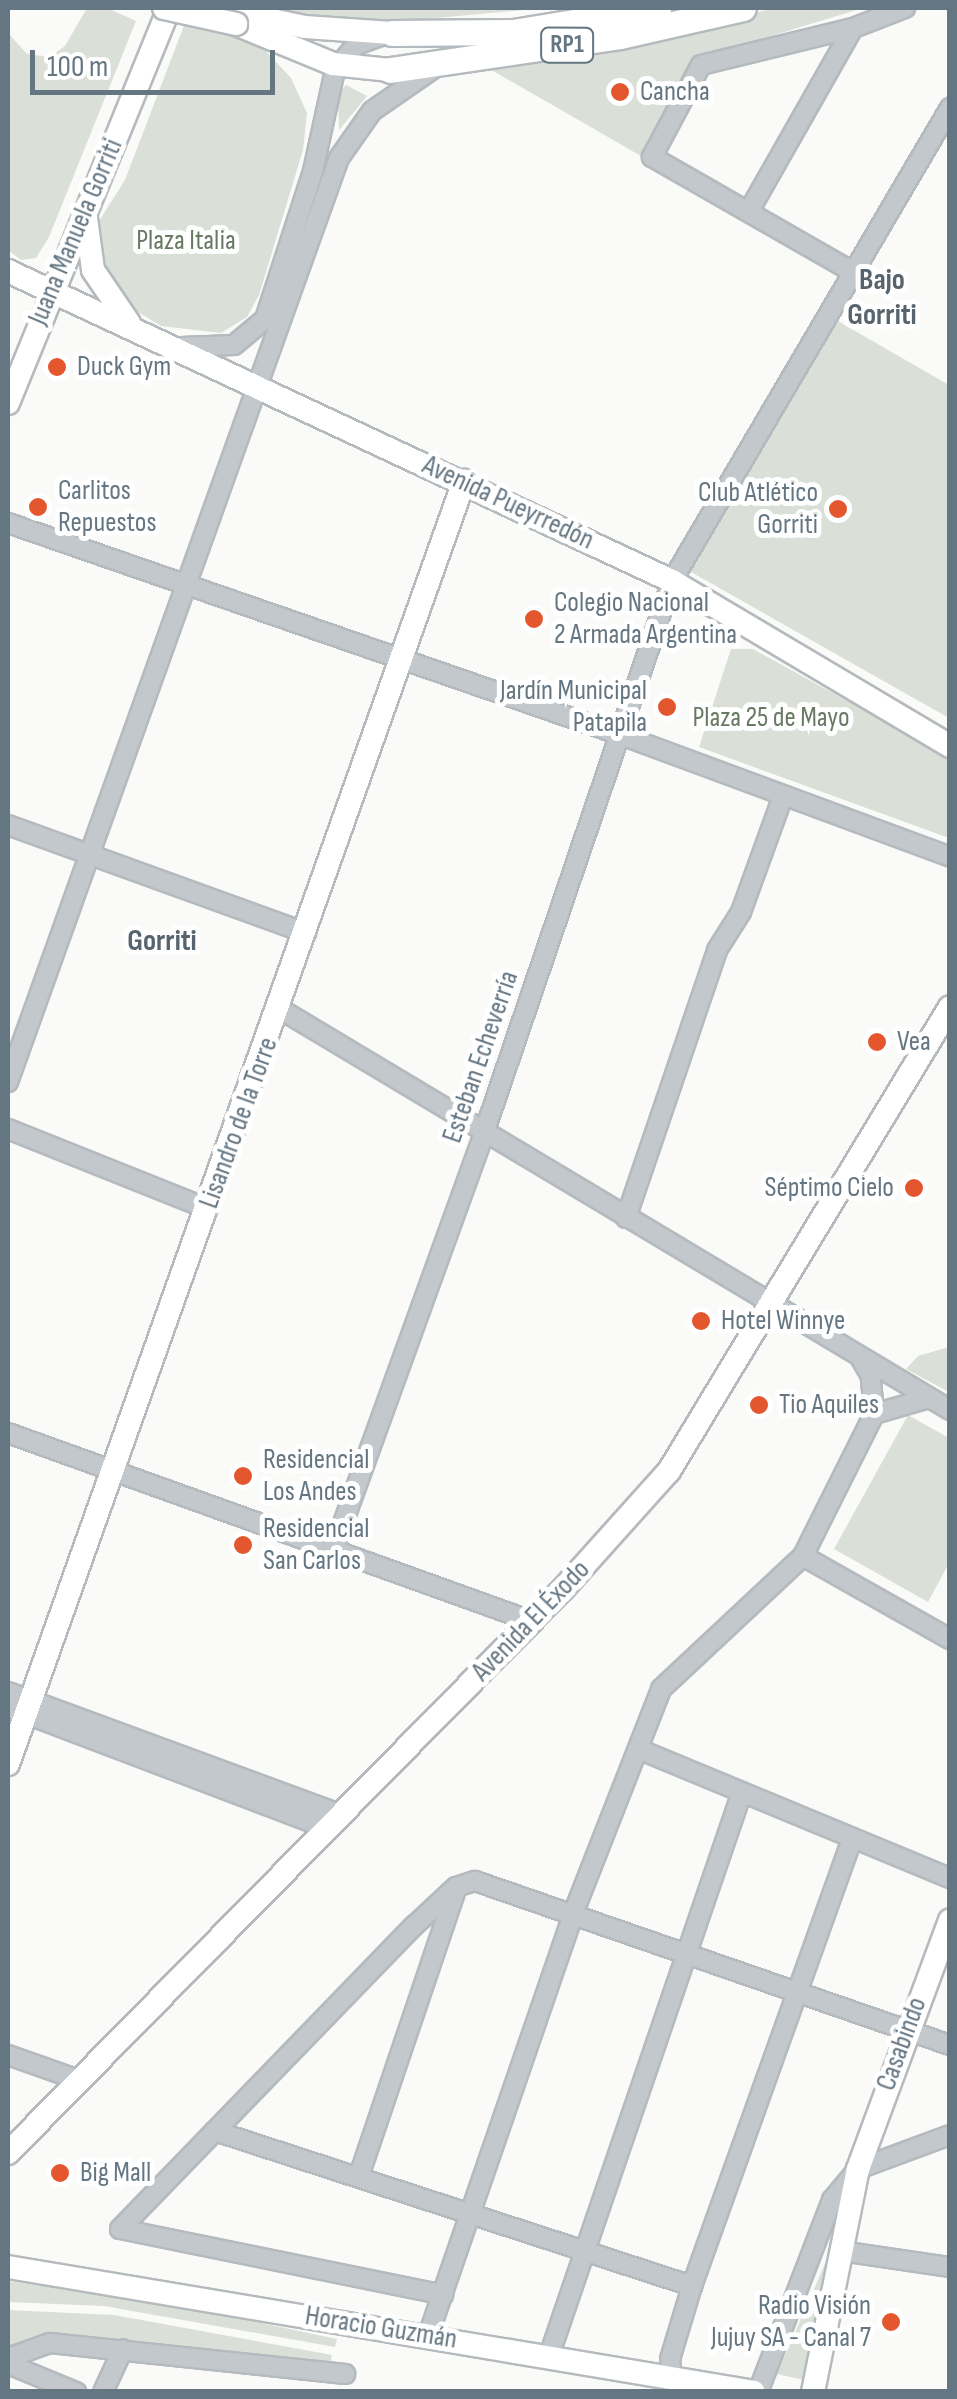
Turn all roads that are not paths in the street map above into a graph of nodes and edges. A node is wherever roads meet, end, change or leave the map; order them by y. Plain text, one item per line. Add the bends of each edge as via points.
1 (167, 8) edge
2 (214, 8) edge
3 (658, 8) edge
4 (742, 8) edge
5 (905, 8) edge
6 (237, 18) junction
7 (853, 28) junction
8 (392, 34) junction
9 (448, 61) junction
10 (338, 65) junction
11 (390, 70) joint
12 (950, 108) edge
13 (89, 198) junction
14 (749, 211) junction
15 (8, 271) edge
16 (853, 272) junction
17 (49, 291) junction
18 (135, 330) junction
19 (170, 346) junction
20 (260, 387) junction
21 (8, 403) edge
22 (464, 481) junction
23 (8, 523) edge
24 (672, 581) junction
25 (185, 589) junction
26 (399, 663) junction
27 (621, 735) junction
28 (950, 746) edge
29 (782, 796) junction
30 (8, 825) edge
31 (89, 854) junction
32 (950, 857) edge
33 (306, 933) junction
34 (950, 1007) edge
35 (280, 1009) junction
36 (8, 1082) edge
37 (8, 1129) edge
38 (484, 1133) junction
39 (208, 1209) junction
40 (626, 1218) junction
41 (770, 1306) junction
42 (860, 1356) junction
43 (929, 1398) junction
44 (950, 1410) edge
45 (874, 1414) junction
46 (8, 1433) edge
47 (114, 1472) junction
48 (334, 1548) junction
49 (803, 1556) junction
50 (531, 1621) junction
51 (950, 1639) edge
52 (18, 1703) edge
53 (638, 1750) junction
54 (8, 1764) edge
55 (742, 1792) junction
56 (335, 1822) junction
57 (852, 1838) junction
58 (950, 1878) edge
59 (456, 1887) junction
60 (573, 1914) junction
61 (950, 1920) edge
62 (684, 1956) junction
63 (793, 1992) junction
64 (906, 2030) junction
65 (950, 2045) edge
66 (8, 2055) edge
67 (79, 2080) junction
68 (215, 2131) junction
69 (950, 2135) edge
70 (8, 2153) edge
71 (858, 2169) junction
72 (359, 2176) junction
73 (474, 2213) junction
74 (584, 2251) junction
75 (840, 2251) junction
76 (950, 2266) edge
77 (8, 2267) edge
78 (692, 2286) junction
79 (443, 2295) junction
80 (428, 2336) junction
81 (123, 2350) junction
82 (549, 2356) junction
83 (8, 2361) edge
84 (344, 2377) edge
85 (672, 2385) edge
86 (76, 2392) edge
87 (103, 2392) edge
88 (756, 2392) edge
89 (813, 2392) edge

1 - 6 main road, RP1, bridge
1 - 13 main road, Juana Manuela Gorriti
2 - 6 main road, RP1
3 - 8 highway, RP1 via 514,32
4 - 9 highway, RP1 via 620,36
5 - 7 street
6 - 8 main road, RP1
6 - 10 main road, RP1
7 - 14 street
7 - 14 street via 701,65 652,157
8 - 10 street via 356,44
9 - 11 highway, RP1
9 - 20 street, RP1 via 387,97 346,144
10 - 11 main road, RP1
10 - 19 street via 313,170 264,319 234,346
12 - 16 street, Esteban Echeverría
13 - 17 main road, Juana Manuela Gorriti
13 - 18 main road via 86,242 93,270
14 - 16 street
15 - 17 main road, Avenida Pueyrredón
16 - 24 street, Esteban Echeverría
17 - 18 main road, Avenida Pueyrredón
17 - 21 main road, Juana Manuela Gorriti
18 - 19 main road, Avenida Pueyrredón
19 - 20 main road, Avenida Pueyrredón
20 - 22 main road, Avenida Pueyrredón
20 - 25 street
22 - 24 main road, Avenida Pueyrredón
22 - 26 main road, Lisandro de la Torre
23 - 25 street
24 - 27 street, Esteban Echeverría
24 - 28 main road, Avenida Pueyrredón
25 - 26 street
25 - 31 street
26 - 27 street
26 - 33 main road, Lisandro de la Torre
27 - 29 street
27 - 38 street, Esteban Echeverría
29 - 32 street
29 - 40 street via 741,912 718,950
30 - 31 street
31 - 33 street
31 - 36 street
33 - 35 main road, Lisandro de la Torre
34 - 41 main road, Avenida El Éxodo
35 - 38 street
35 - 39 main road, Lisandro de la Torre
37 - 39 street
38 - 40 street
38 - 48 street, Esteban Echeverría
39 - 47 main road, Lisandro de la Torre
40 - 41 street
41 - 42 street
41 - 50 main road, Avenida El Éxodo via 669,1471
42 - 43 street
42 - 45 street via 871,1376
43 - 44 street
43 - 45 street
45 - 49 street
46 - 47 street
47 - 48 street
47 - 52 main road, Lisandro de la Torre
48 - 50 street
49 - 51 street
49 - 53 street via 661,1689
50 - 56 main road, Avenida El Éxodo
52 - 54 main road, Lisandro de la Torre
52 - 56 street
53 - 55 street
53 - 60 street
55 - 57 street
55 - 62 street
56 - 67 main road, Avenida El Éxodo
57 - 58 street
57 - 63 street
59 - 60 street via 476,1881
59 - 68 street
59 - 72 street
60 - 62 street
60 - 73 street
61 - 64 main road, Casabindo
62 - 63 street
62 - 74 street
63 - 64 street
63 - 78 street
64 - 65 street
64 - 71 main road, Casabindo
66 - 67 street
67 - 70 main road, Avenida El Éxodo
68 - 72 street
68 - 79 street via 120,2228
69 - 71 street
71 - 75 main road, Casabindo
71 - 88 street, Casabindo via 832,2200
72 - 73 street
73 - 74 street
73 - 79 street
74 - 78 street
74 - 82 street
75 - 76 street
75 - 89 main road, Casabindo
77 - 80 main road, Horacio Guzmán
78 - 85 street via 670,2359
79 - 80 street
80 - 82 main road, Horacio Guzmán
81 - 83 street via 50,2343
81 - 84 street
81 - 87 street
82 - 85 main road, Horacio Guzmán
83 - 86 street
85 - 88 main road, Horacio Guzmán

